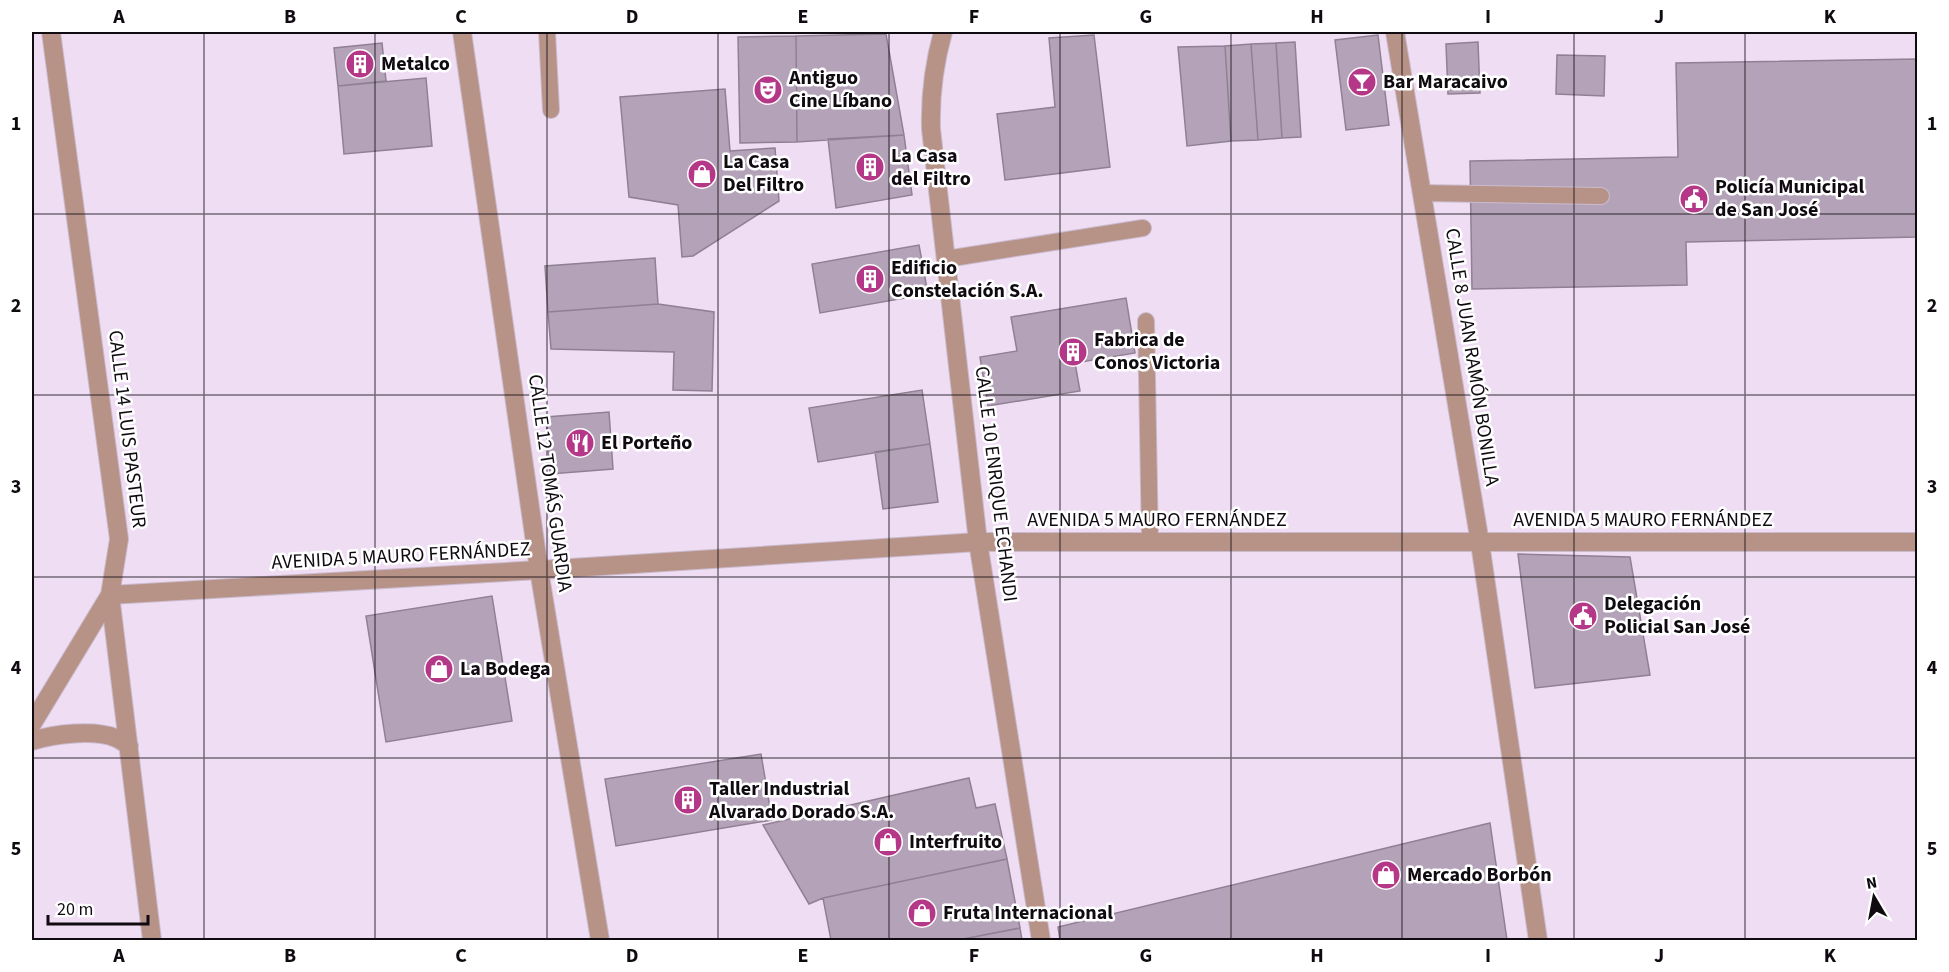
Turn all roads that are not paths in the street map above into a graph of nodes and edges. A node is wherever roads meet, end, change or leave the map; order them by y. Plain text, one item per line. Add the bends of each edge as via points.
1 (51, 32) edge
2 (462, 32) edge
3 (547, 32) edge
4 (943, 32) edge
5 (1395, 32) edge
6 (551, 110) dead end
7 (1422, 193) junction
8 (1601, 196) dead end
9 (1143, 228) dead end
10 (946, 259) junction
11 (1146, 321) dead end
12 (978, 542) junction
13 (1150, 542) junction
14 (1917, 542) edge
15 (1480, 543) junction
16 (539, 570) junction
17 (110, 595) junction
18 (32, 724) edge
19 (32, 741) edge
20 (129, 746) junction
21 (152, 940) edge
22 (600, 940) edge
23 (1041, 940) edge
24 (1538, 940) edge

1 - 17 street, CALLE 14 LUIS PASTEUR via 119,539
2 - 16 street, CALLE 12 TOMÁS GUARDIA
3 - 6 lane
4 - 10 street, CALLE 10 ENRIQUE ECHANDI via 930,104
5 - 7 street, CALLE 8 JUAN RAMÓN BONILLA
7 - 8 lane
7 - 15 street, CALLE 8 JUAN RAMÓN BONILLA
9 - 10 lane
10 - 12 street, CALLE 10 ENRIQUE ECHANDI
11 - 13 lane
12 - 13 street, AVENIDA 5 MAURO FERNÁNDEZ
12 - 16 street, AVENIDA 5 MAURO FERNÁNDEZ
12 - 23 street, CALLE 10 ENRIQUE ECHANDI
13 - 15 street, AVENIDA 5 MAURO FERNÁNDEZ
14 - 15 street, AVENIDA 5 MAURO FERNÁNDEZ
15 - 24 street, CALLE 8 JUAN RAMÓN BONILLA
16 - 17 street, AVENIDA 5 MAURO FERNÁNDEZ
16 - 22 street, CALLE 12 TOMÁS GUARDIA
17 - 18 street
17 - 20 street, CALLE 14 LUIS PASTEUR
19 - 20 street via 83,733 115,738
20 - 21 street, CALLE 14 LUIS PASTEUR

